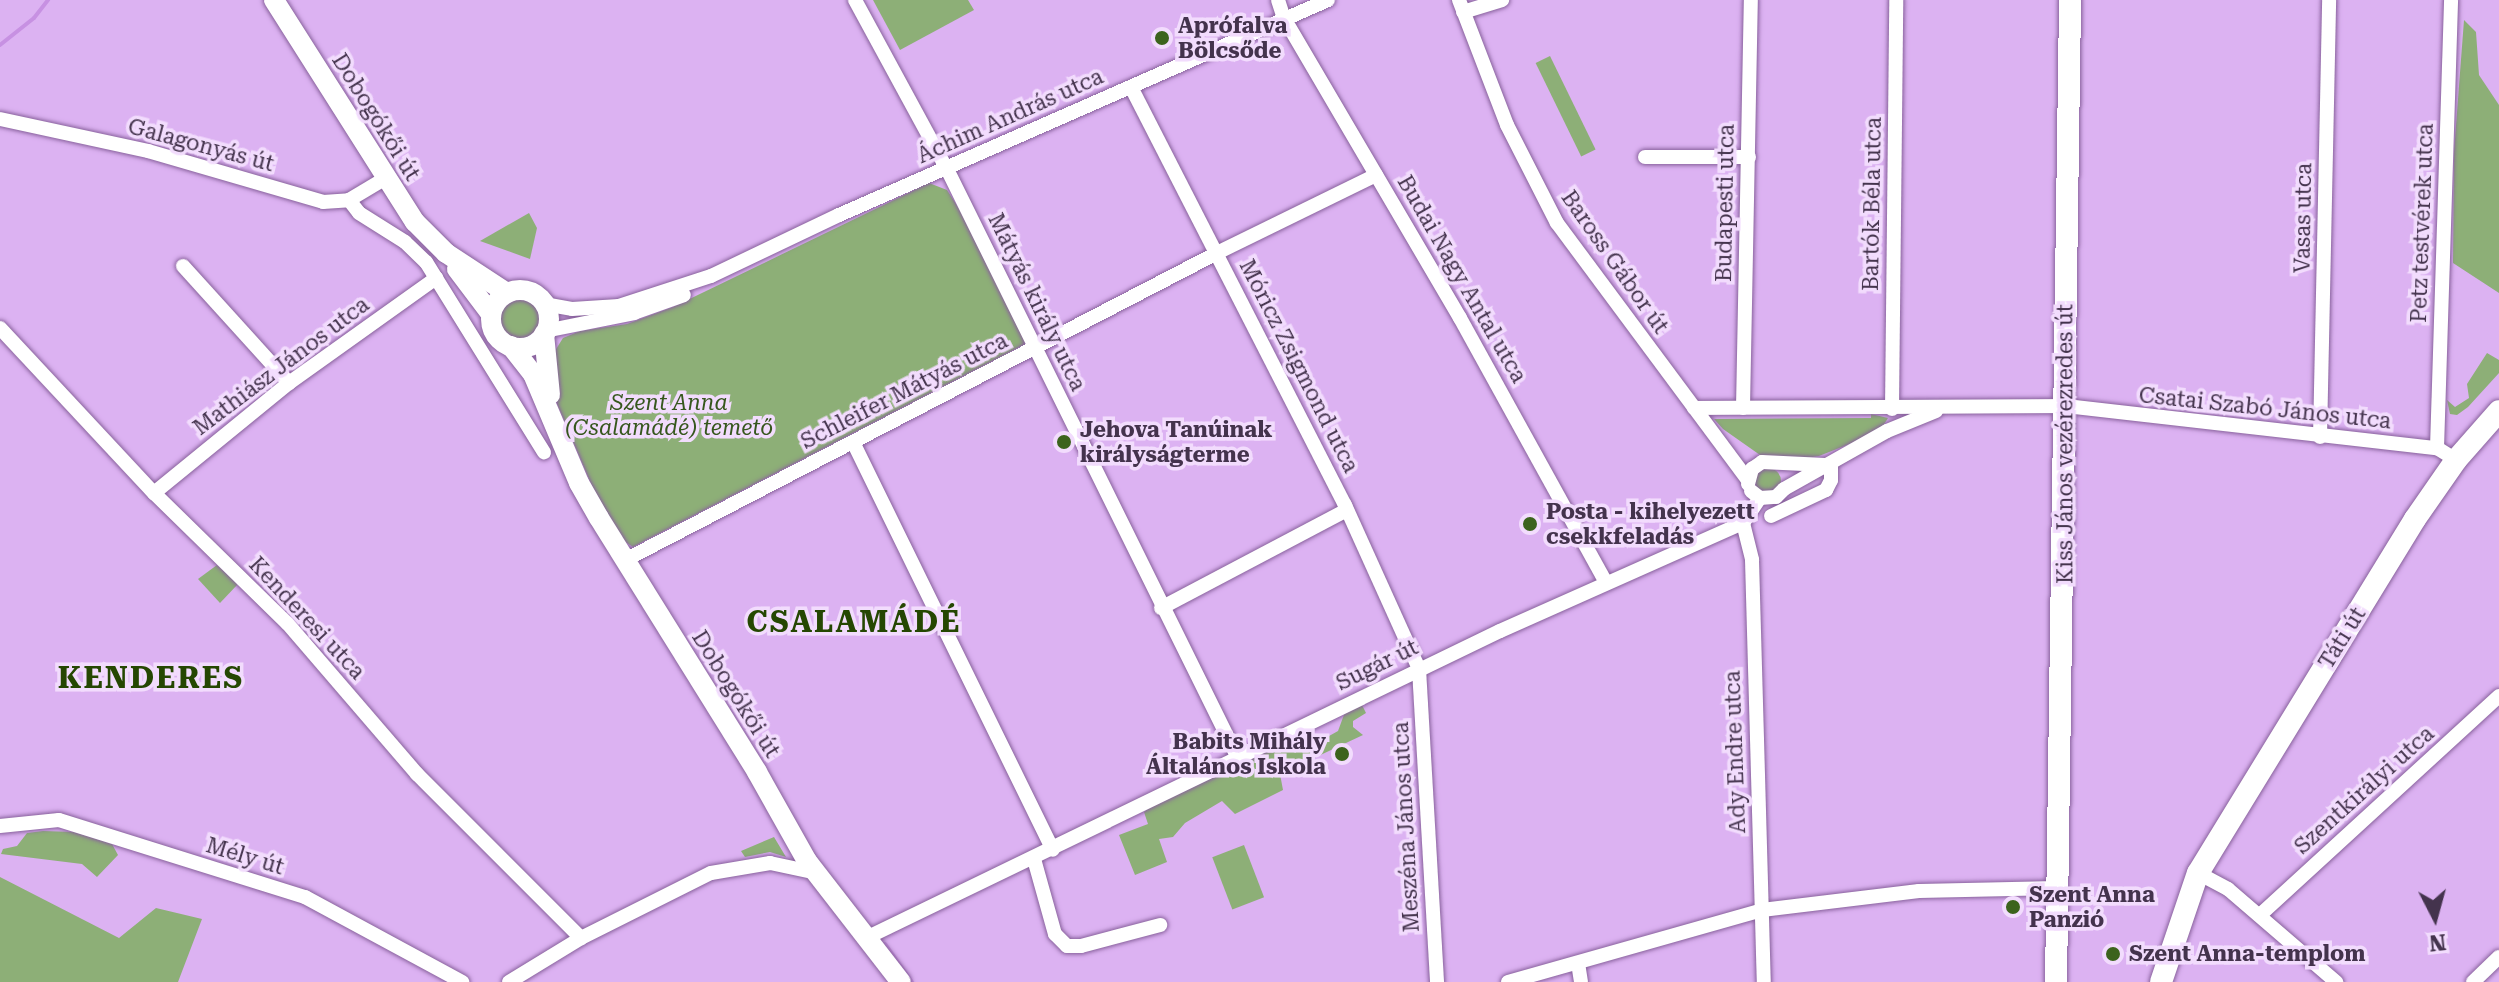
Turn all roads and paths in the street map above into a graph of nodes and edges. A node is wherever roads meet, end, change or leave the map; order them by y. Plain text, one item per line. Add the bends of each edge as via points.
1 (274, 0) edge
2 (855, 0) edge
3 (1278, 0) edge
4 (1328, 0) edge
5 (1502, 0) edge
6 (1751, 0) edge
7 (1896, 0) edge
8 (2070, 0) edge
9 (2329, 0) edge
10 (2451, 0) edge
11 (1461, 6) edge
12 (1284, 18) junction
13 (1131, 87) junction
14 (0, 119) edge
15 (1645, 157) dead end
16 (1749, 157) junction
17 (947, 169) junction
18 (1376, 175) junction
19 (384, 179) junction
20 (349, 200) junction
21 (446, 253) junction
22 (1217, 253) junction
23 (183, 266) dead end
24 (711, 276) junction
25 (436, 278) junction
26 (507, 293) junction
27 (544, 304) junction
28 (491, 314) junction
29 (0, 328) edge
30 (544, 332) junction
31 (511, 346) junction
32 (1036, 348) junction
33 (289, 383) junction
34 (2066, 406) junction
35 (1694, 408) junction
36 (1743, 408) junction
37 (1944, 408) junction
38 (1892, 409) junction
39 (2499, 411) edge
40 (554, 419) junction
41 (2320, 437) junction
42 (853, 442) junction
43 (1723, 443) junction
44 (544, 452) dead end
45 (2446, 454) junction
46 (1774, 463) junction
47 (1828, 464) junction
48 (1756, 465) junction
49 (1784, 489) junction
50 (1753, 490) junction
51 (154, 493) junction
52 (1347, 510) junction
53 (1771, 516) dead end
54 (1743, 523) junction
55 (625, 560) junction
56 (1606, 582) junction
57 (1161, 608) junction
58 (1419, 669) junction
59 (2499, 696) edge
60 (1237, 756) junction
61 (0, 826) edge
62 (1053, 850) junction
63 (1034, 859) junction
64 (817, 873) junction
65 (2198, 873) junction
66 (2058, 888) junction
67 (1762, 910) junction
68 (2260, 915) junction
69 (1160, 925) dead end
70 (581, 938) junction
71 (866, 938) junction
72 (2499, 957) edge
73 (1578, 963) junction
74 (462, 982) edge
75 (509, 982) edge
76 (901, 982) edge
77 (1437, 982) edge
78 (1508, 982) edge
79 (1581, 982) edge
80 (1764, 982) edge
81 (2056, 982) edge
82 (2161, 982) edge
83 (2336, 982) edge
84 (2473, 982) edge

1 - 19 main road, Dobogókői út
2 - 17 street, Mátyás király utca
3 - 12 street, Budai Nagy Antal utca
4 - 12 street, Áchim András utca
5 - 11 street
6 - 16 street, Budapesti utca
7 - 38 street, Bartók Béla utca
8 - 34 main road, Kiss János vezérezredes út
9 - 41 street, Vasas utca
10 - 45 street, Petz testvérek utca
11 - 35 street, Baross Gábor út via 1507,125 1557,223
12 - 13 street, Áchim András utca
12 - 18 street, Budai Nagy Antal utca
13 - 17 street, Áchim András utca
13 - 22 street, Móricz Zsigmond utca
14 - 20 street, Galagonyás út via 148,151 310,199
15 - 16 street
16 - 36 street, Budapesti utca
17 - 24 street, Áchim András utca
17 - 32 street, Mátyás király utca
18 - 22 street, Schleifer Mátyás utca
18 - 56 street, Budai Nagy Antal utca
19 - 20 street
19 - 21 main road, Dobogókői út
20 - 25 street via 359,213 417,252
21 - 26 main road, Dobogókői út
21 - 28 main road, Dobogókői út
22 - 32 street, Schleifer Mátyás utca
22 - 52 street, Móricz Zsigmond utca
23 - 33 street
24 - 27 street, Áchim András utca via 619,306 572,309
24 - 30 street, Áchim András utca via 662,305
25 - 33 street, Mathiász János utca
25 - 44 street
26 - 27 main road via 528,291
26 - 28 main road
27 - 30 main road
28 - 31 main road via 495,334
29 - 51 street, Kenderesi utca
30 - 31 main road via 527,346
30 - 40 main road, Dobogókői út
31 - 40 main road, Dobogókői út via 533,374
32 - 42 street, Schleifer Mátyás utca
32 - 57 street, Mátyás király utca
33 - 51 street, Mathiász János utca
34 - 37 street
34 - 41 street, Csatai Szabó János utca
34 - 66 main road, Kiss János vezérezredes út
35 - 36 street
35 - 43 street, Baross Gábor út
36 - 38 street
37 - 38 street
37 - 47 street via 1887,431
39 - 45 main road, Táti út
40 - 55 main road, Dobogókői út via 579,483
41 - 45 street, Csatai Szabó János utca
42 - 55 street, Schleifer Mátyás utca
42 - 62 street
43 - 48 street
43 - 50 street
45 - 65 main road, Táti út via 2415,519
46 - 47 street
46 - 48 street
46 - 49 street via 1786,477
47 - 49 street
47 - 53 street via 1831,480 1826,490
48 - 50 street
49 - 50 street via 1776,497
50 - 54 street
51 - 70 street, Kenderesi utca via 288,624 417,774
52 - 57 street
52 - 58 street, Móricz Zsigmond utca
54 - 56 street, Sugár út
54 - 67 street, Ady Endre utca via 1752,560
55 - 64 main road, Dobogókői út
56 - 58 street, Sugár út
57 - 60 street, Mátyás király utca
58 - 60 street, Sugár út
58 - 77 street, Meszéna János utca
59 - 68 street, Szentkirályi utca
60 - 62 street, Sugár út
61 - 74 street, Mély út via 59,820 305,897
62 - 63 street, Sugár út
63 - 69 street via 1055,934 1067,946
63 - 71 street, Sugár út
64 - 70 street via 770,863 711,873
64 - 71 main road, Dobogókői út
65 - 68 street
65 - 82 main road, Táti út
66 - 67 street via 1919,891
66 - 81 main road, Kiss János vezérezredes út
67 - 73 street
67 - 80 street, Ady Endre utca
68 - 83 street
70 - 75 street
71 - 76 main road, Dobogókői út
72 - 84 street
73 - 78 street
73 - 79 street

